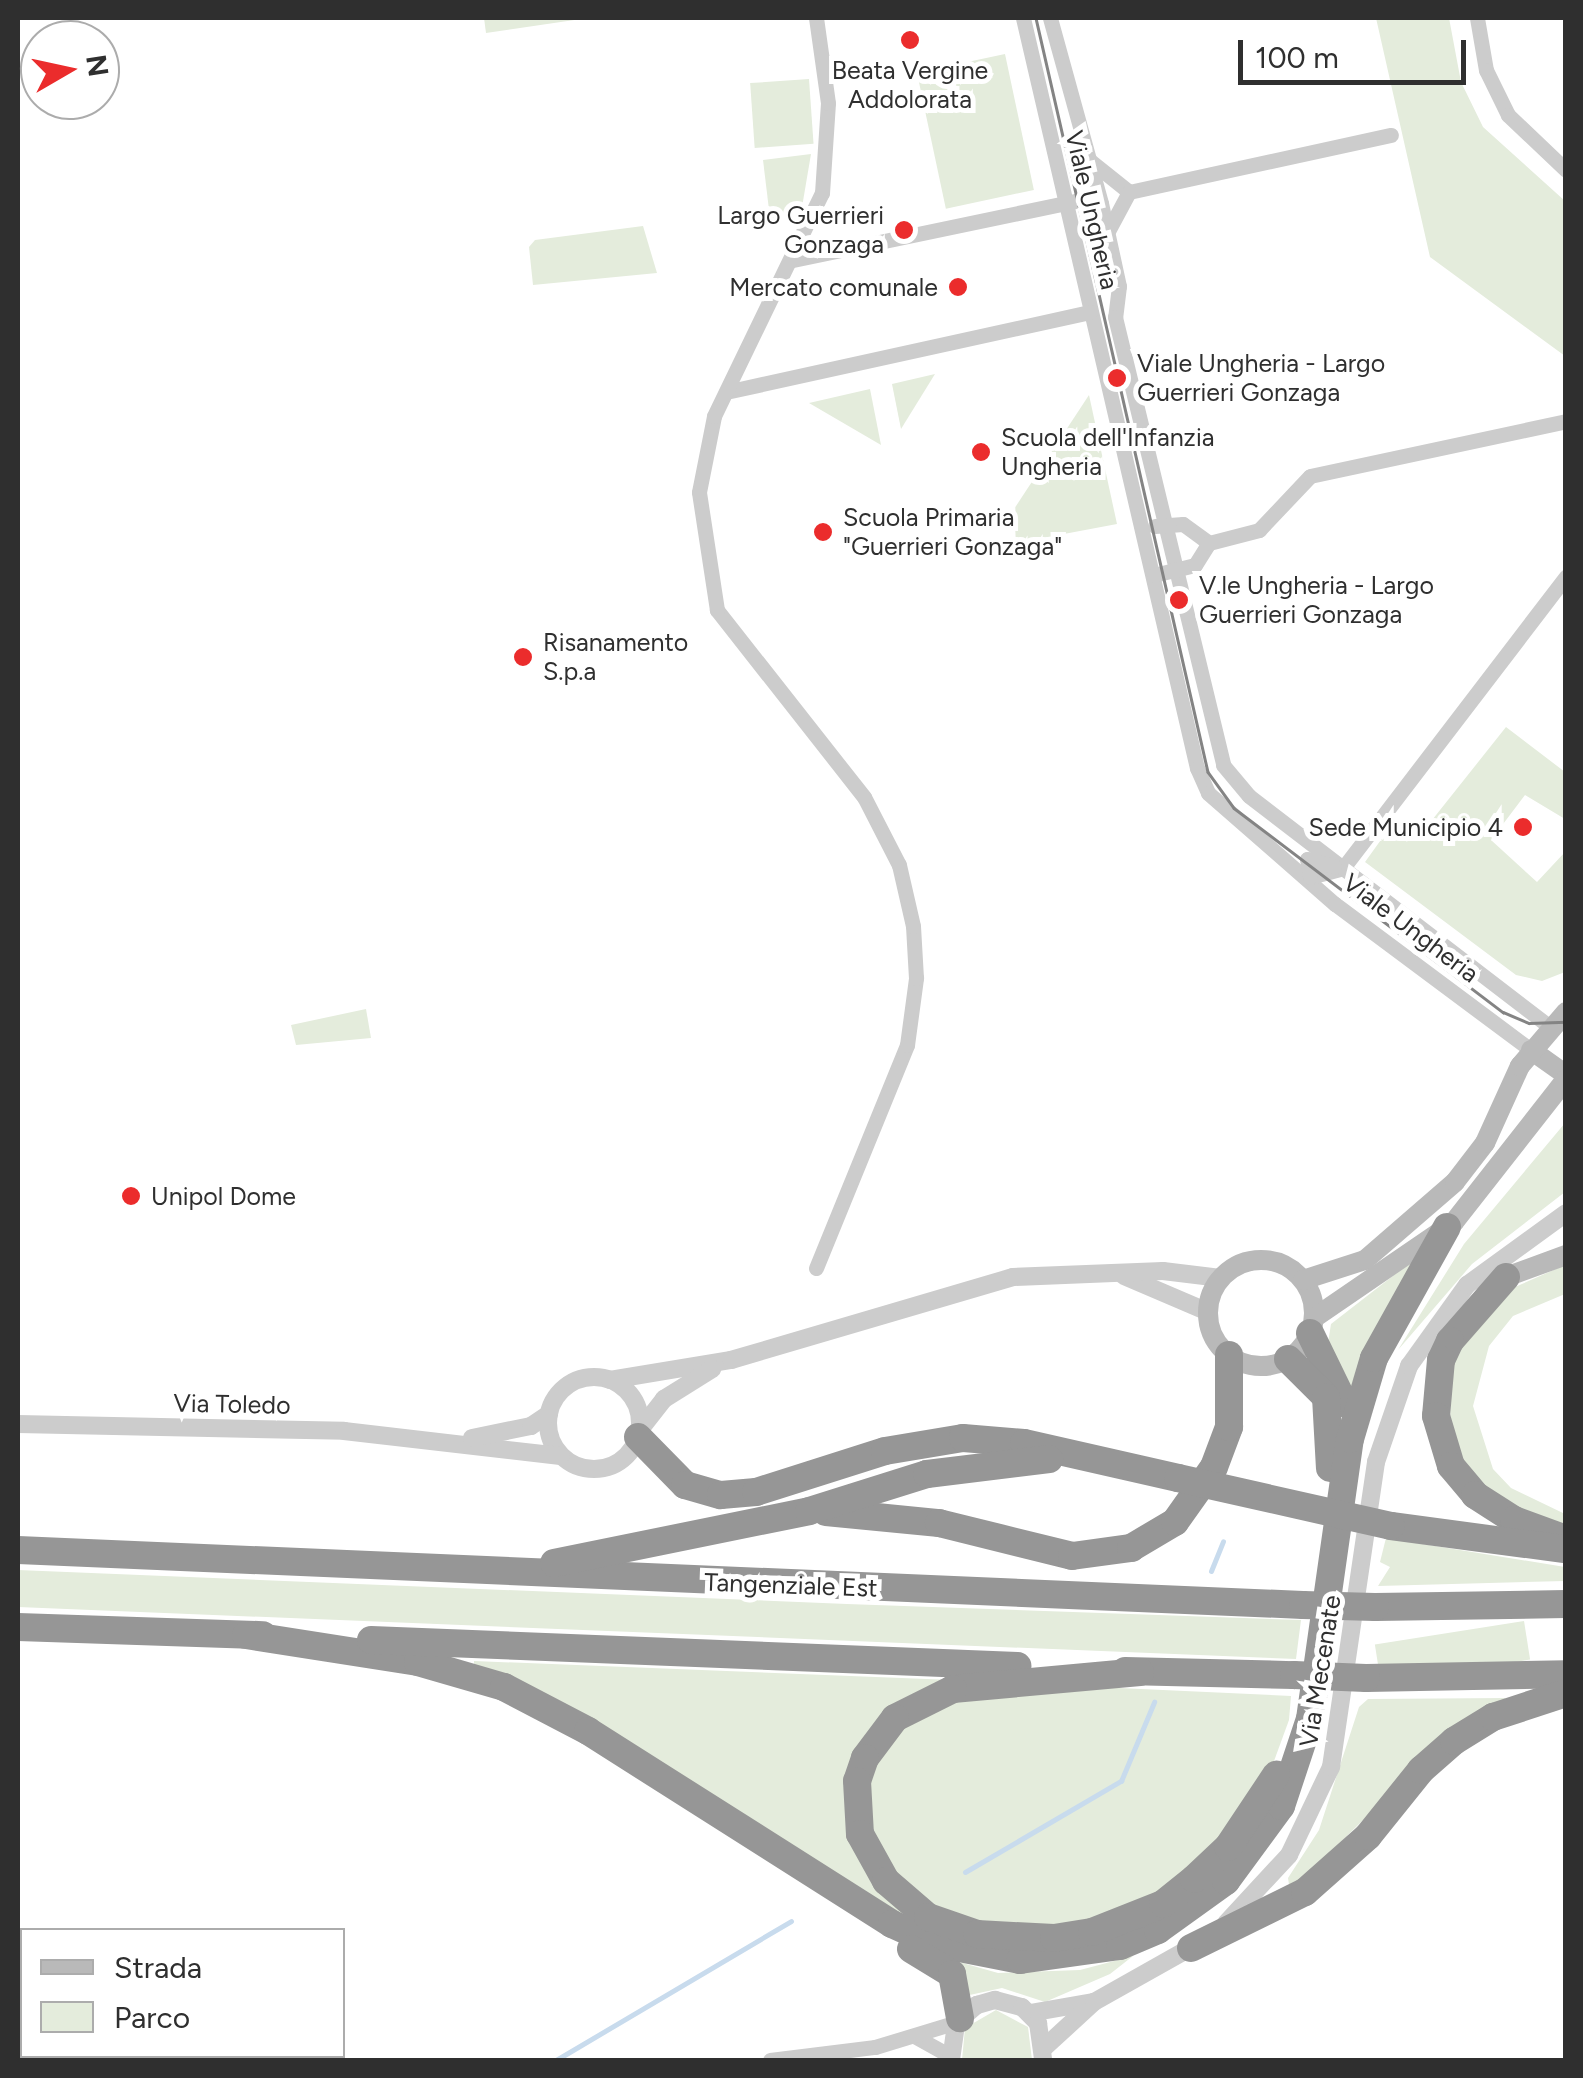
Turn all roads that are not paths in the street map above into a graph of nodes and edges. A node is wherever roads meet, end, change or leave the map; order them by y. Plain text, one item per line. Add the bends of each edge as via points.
1 (816, 18) edge
2 (1023, 18) edge
3 (1050, 18) edge
4 (1477, 18) edge
5 (1391, 135) dead end
6 (1082, 152) junction
7 (1566, 170) edge
8 (1130, 192) junction
9 (1073, 202) junction
10 (1107, 233) junction
11 (793, 260) junction
12 (1090, 312) junction
13 (726, 392) junction
14 (1566, 421) edge
15 (1163, 524) junction
16 (1143, 529) junction
17 (1209, 543) junction
18 (1180, 569) junction
19 (1154, 575) junction
20 (1566, 576) edge
21 (1223, 765) junction
22 (1202, 780) junction
23 (1342, 868) junction
24 (1310, 877) junction
25 (1560, 1026) edge
26 (1531, 1050) junction
27 (1566, 1077) edge
28 (1566, 1213) edge
29 (1448, 1227) junction
30 (1566, 1254) edge
31 (816, 1268) dead end
32 (1119, 1274) junction
33 (1506, 1277) junction
34 (1221, 1278) junction
35 (1303, 1280) junction
36 (1208, 1312) junction
37 (1312, 1326) junction
38 (1229, 1355) junction
39 (1288, 1358) junction
40 (731, 1360) junction
41 (1410, 1366) junction
42 (610, 1380) junction
43 (548, 1414) junction
44 (18, 1424) edge
45 (638, 1434) junction
46 (1350, 1439) junction
47 (446, 1442) junction
48 (562, 1456) junction
49 (1076, 1457) junction
50 (810, 1512) junction
51 (1566, 1540) edge
52 (1566, 1549) edge
53 (18, 1550) edge
54 (518, 1569) junction
55 (1566, 1604) edge
56 (18, 1627) edge
57 (246, 1635) junction
58 (1140, 1672) junction
59 (1566, 1674) edge
60 (1566, 1693) edge
61 (736, 1824) junction
62 (1190, 1948) junction
63 (1094, 2002) junction
64 (1030, 2013) junction
65 (959, 2020) junction
66 (916, 2037) junction
67 (1044, 2054) edge
68 (951, 2058) edge
69 (770, 2060) edge

1 - 11 street via 829,145 815,216
2 - 9 street, Viale Ungheria
3 - 6 street, Viale Ungheria
4 - 7 street via 1486,70 1508,115
5 - 8 street
6 - 8 street
6 - 10 street, Viale Ungheria
8 - 10 street
9 - 11 street
9 - 12 street, Viale Ungheria
10 - 15 street, Viale Ungheria via 1120,299 1115,317
11 - 13 street
12 - 13 street
12 - 16 street, Viale Ungheria
13 - 31 street via 706,442 699,492 717,610 864,796 899,866 913,926 916,978 907,1045
14 - 17 street via 1320,472 1303,480 1259,530
15 - 16 street
15 - 17 street via 1183,524
15 - 18 street, Viale Ungheria
16 - 19 street, Viale Ungheria
17 - 18 street via 1195,565
18 - 19 street
18 - 21 street, Viale Ungheria
19 - 22 street, Viale Ungheria
20 - 23 street
21 - 22 street
21 - 23 street, Viale Ungheria via 1249,796
22 - 24 street, Viale Ungheria via 1224,812
23 - 24 street
23 - 25 street, Viale Ungheria
24 - 26 street, Viale Ungheria via 1335,904
25 - 26 main road
26 - 27 main road
26 - 35 main road via 1484,1143 1455,1182 1365,1260
27 - 29 main road
28 - 41 street, Via Mecenate via 1467,1284
29 - 37 main road
29 - 46 highway via 1374,1358
30 - 33 main road, Via Mecenate
32 - 34 street
32 - 36 street
32 - 40 street via 1013,1277
33 - 41 street, Via Mecenate via 1461,1311
33 - 51 highway via 1450,1341 1441,1360 1436,1416 1451,1466 1475,1495
34 - 35 main road via 1238,1265 1264,1260
34 - 36 main road
35 - 37 main road
36 - 38 main road via 1213,1336
37 - 39 main road
37 - 46 highway via 1341,1389
38 - 39 main road via 1261,1366
38 - 50 highway via 1229,1427 1214,1467 1175,1522 1132,1548 1072,1556 900,1516
39 - 58 highway via 1326,1397 1327,1499 1292,1736 1264,1800 1228,1847 1162,1904 1092,1932 1054,1938 951,1928 905,1901 886,1881 860,1834 858,1781 865,1758 895,1718 953,1689
40 - 42 street
40 - 45 street via 664,1399
41 - 62 street, Via Mecenate via 1376,1462 1339,1732 1322,1795 1262,1887
42 - 43 street via 570,1384
42 - 45 street via 634,1400
43 - 47 street via 532,1426
43 - 48 street via 550,1436
44 - 47 street, Via Toledo via 326,1431
45 - 48 street via 627,1455 605,1468 584,1468
45 - 49 highway via 685,1485 721,1495 756,1492 885,1451 963,1438
46 - 61 highway via 1298,1767 1254,1850 1182,1915 1120,1946 1070,1957 972,1954 892,1924
47 - 48 street
49 - 50 highway via 927,1474
49 - 52 highway, bridge via 1391,1526
50 - 54 highway via 637,1551
53 - 54 highway, Tangenziale Est
54 - 55 highway, Tangenziale Est, bridge via 1375,1608
56 - 57 highway
57 - 58 highway
57 - 61 highway via 418,1662 504,1686
58 - 59 highway, bridge
60 - 62 highway via 1493,1717 1454,1741 1420,1770 1368,1836 1306,1892
61 - 65 highway via 796,1880 945,1966 956,1984
62 - 63 street, Via Mecenate
63 - 64 street, Via Mecenate
63 - 67 street, Via Mecenate
64 - 65 street, Via Mecenate via 995,2000
64 - 67 street
65 - 66 street
65 - 68 street
66 - 68 street
66 - 69 street

